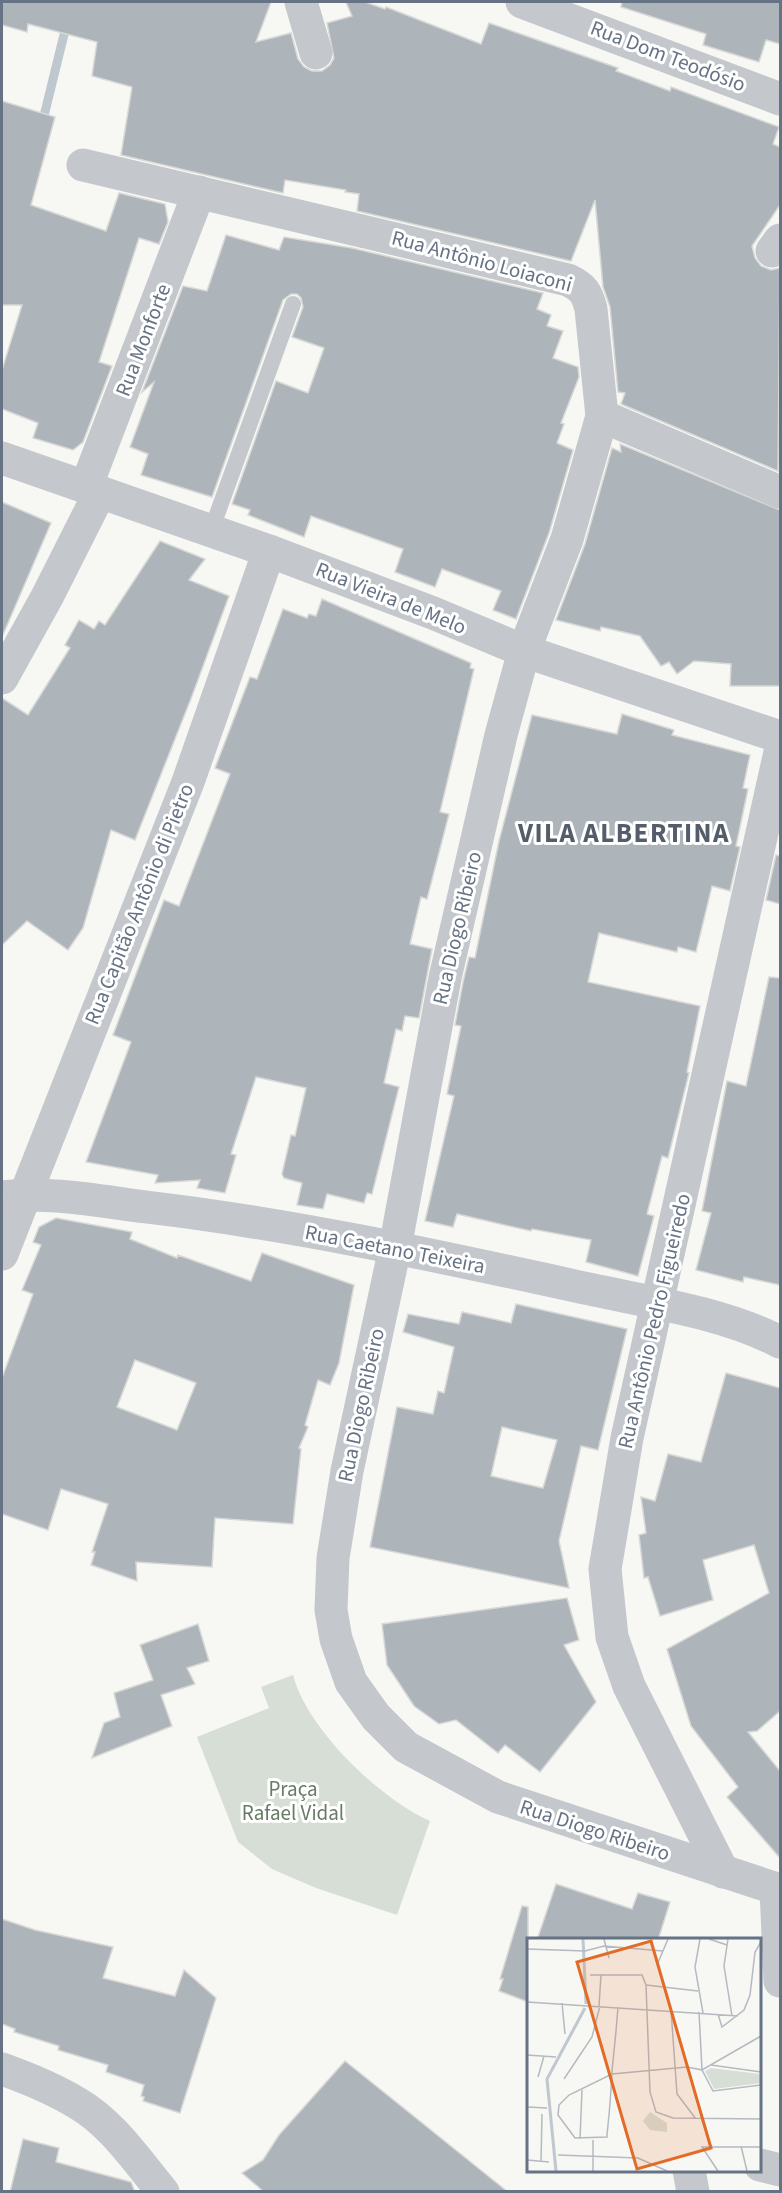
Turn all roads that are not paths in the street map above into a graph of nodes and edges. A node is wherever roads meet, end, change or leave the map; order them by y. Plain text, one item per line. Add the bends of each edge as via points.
1 (301, 2) edge
2 (522, 2) edge
3 (578, 11) edge
4 (316, 53) dead end
5 (780, 99) edge
6 (83, 165) dead end
7 (199, 192) junction
8 (293, 304) dead end
9 (602, 416) junction
10 (2, 458) edge
11 (93, 490) junction
12 (780, 492) edge
13 (211, 531) junction
14 (269, 551) junction
15 (524, 651) junction
16 (2, 678) edge
17 (780, 737) edge
18 (780, 752) edge
19 (13, 1195) edge
20 (395, 1248) junction
21 (2, 1254) edge
22 (657, 1305) junction
23 (780, 1342) edge
24 (723, 1872) junction
25 (778, 1890) edge
26 (780, 1981) edge
27 (2, 2069) edge
28 (761, 2165) edge
29 (780, 2169) edge
30 (689, 2172) edge
31 (163, 2192) edge
32 (693, 2192) edge

1 - 4 street
2 - 3 street, Rua Dom Teodósio
3 - 5 street, Rua Dom Teodósio
6 - 7 street, Rua Antônio Loiaconi
7 - 9 street, Rua Antônio Loiaconi via 580,286 591,309
7 - 11 street, Rua Monforte
8 - 13 lane
9 - 12 street
9 - 15 street, Rua Antônio Loiaconi via 567,539
10 - 11 street, Rua Vieira de Melo
11 - 13 street, Rua Vieira de Melo
11 - 16 street, Rua Monforte via 47,597
13 - 14 street, Rua Vieira de Melo
14 - 15 street, Rua Vieira de Melo
14 - 19 street, Rua Capitão Antônio di Pietro via 188,783
15 - 17 street, Rua Vieira de Melo
15 - 20 street, Rua Diogo Ribeiro via 445,978
18 - 22 street, Rua Antônio Pedro Figueiredo
19 - 20 street, Rua Caetano Teixeira via 181,1211
19 - 21 street, Rua Capitão Antônio di Pietro
20 - 22 street, Rua Caetano Teixeira
20 - 24 street, Rua Diogo Ribeiro via 346,1471 333,1558 331,1610 351,1682 376,1717 406,1747 498,1797
22 - 23 street, Rua Caetano Teixeira via 724,1321
22 - 24 street, Rua Antônio Pedro Figueiredo via 608,1540 605,1569 612,1637 629,1686
24 - 25 street, Rua Diogo Ribeiro
25 - 26 street
27 - 31 street via 78,2103 113,2134
28 - 29 street
30 - 32 street

